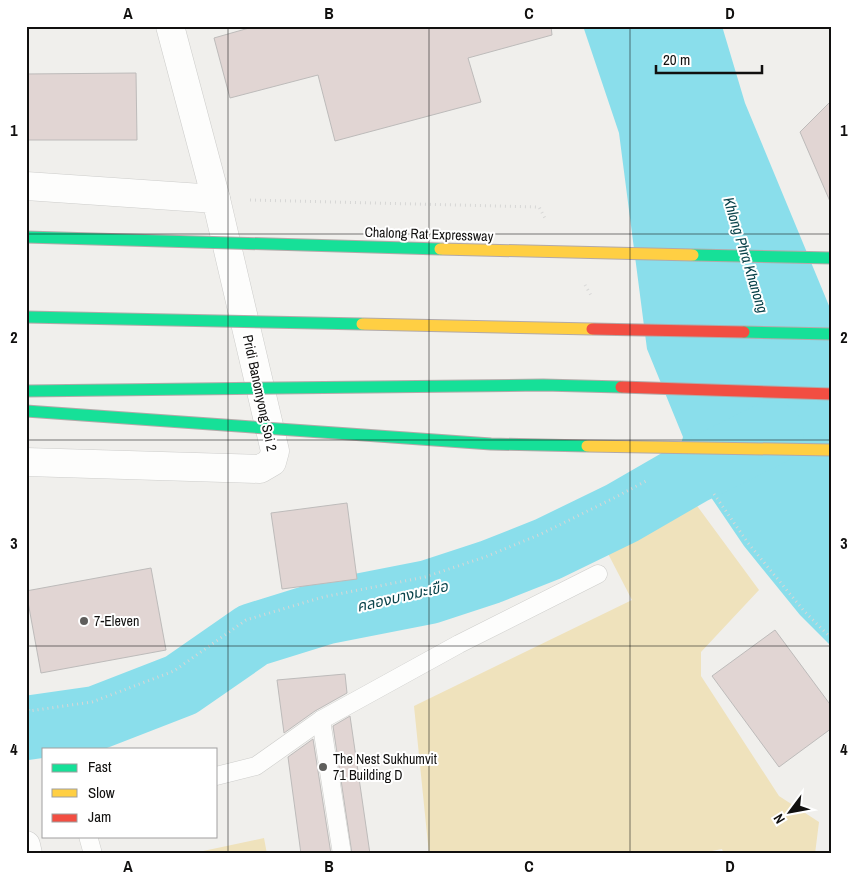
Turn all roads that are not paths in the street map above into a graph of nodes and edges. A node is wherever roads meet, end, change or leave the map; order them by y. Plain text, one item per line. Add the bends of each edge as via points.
1 (170, 26) edge
2 (26, 186) edge
3 (216, 199) junction
4 (26, 237) edge
5 (832, 258) edge
6 (26, 318) edge
7 (832, 334) edge
8 (26, 391) edge
9 (832, 394) edge
10 (26, 411) edge
11 (832, 450) edge
12 (26, 462) edge
13 (598, 574) dead end
14 (321, 720) junction
15 (218, 776) edge
16 (89, 838) edge
17 (26, 845) edge
18 (28, 854) edge
19 (93, 854) edge
20 (342, 854) edge

1 - 3 street, Pridi Banomyong Soi 2
2 - 3 street
3 - 12 street, Pridi Banomyong Soi 2 via 275,451 272,462 260,469
4 - 5 highway, Chalong Rat Expressway, bridge
6 - 7 highway, bridge
8 - 9 highway, bridge via 543,385
10 - 11 highway, bridge via 491,444
13 - 14 lane via 459,644
14 - 15 lane via 256,766
14 - 20 lane
16 - 19 lane
17 - 18 street

